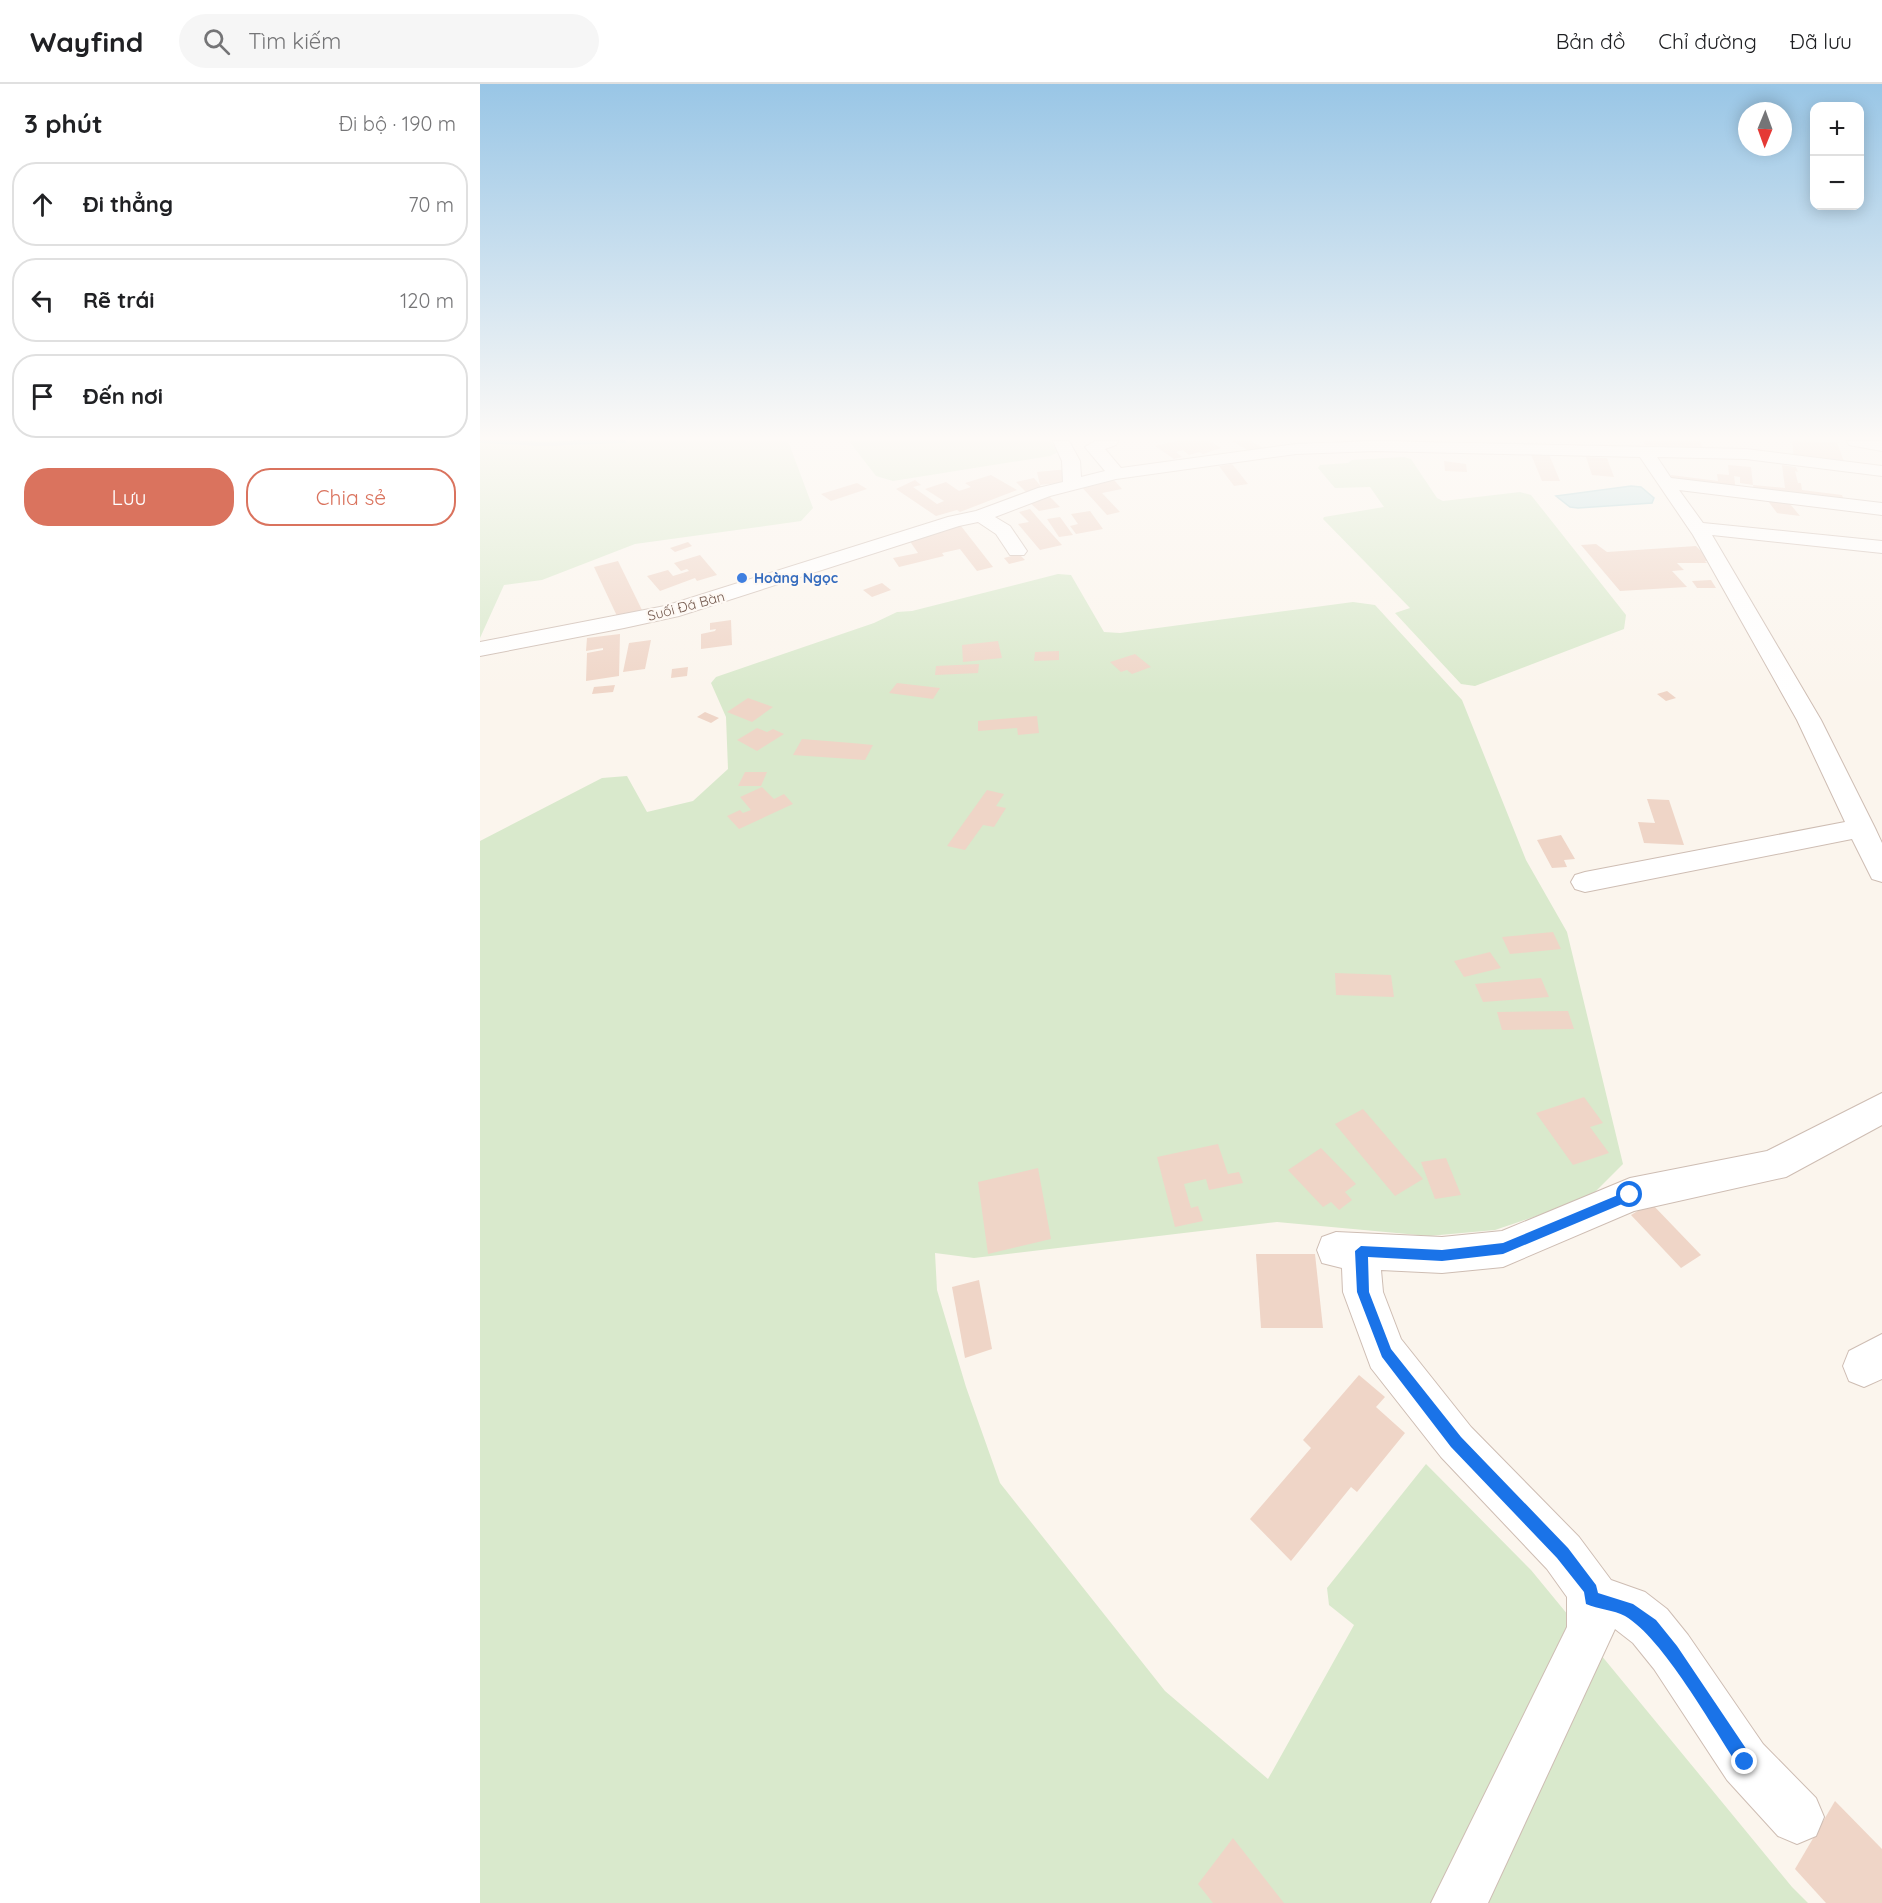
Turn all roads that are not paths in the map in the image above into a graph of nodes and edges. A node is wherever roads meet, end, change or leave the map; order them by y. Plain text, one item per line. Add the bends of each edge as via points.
1 (938, 526) edge
2 (997, 526) edge
3 (1697, 528) joint
4 (1882, 547) edge
5 (1017, 551) dead end
6 (480, 649) edge
7 (1861, 828) junction
8 (1882, 872) edge
9 (1585, 882) dead end
10 (1882, 1108) edge
11 (1591, 1599) junction
12 (1797, 1817) dead end
13 (1459, 1903) edge

1 - 6 street, Suối Đá Bàn via 671,611
2 - 5 street
3 - 4 street
3 - 7 street via 1809,720
7 - 8 street
7 - 9 street
10 - 11 street via 1773,1166 1630,1195 1503,1249 1442,1255 1348,1251 1386,1353 1456,1442 1563,1553 1591,1590
11 - 12 street via 1628,1609 1650,1626 1745,1762
11 - 13 street via 1591,1630

